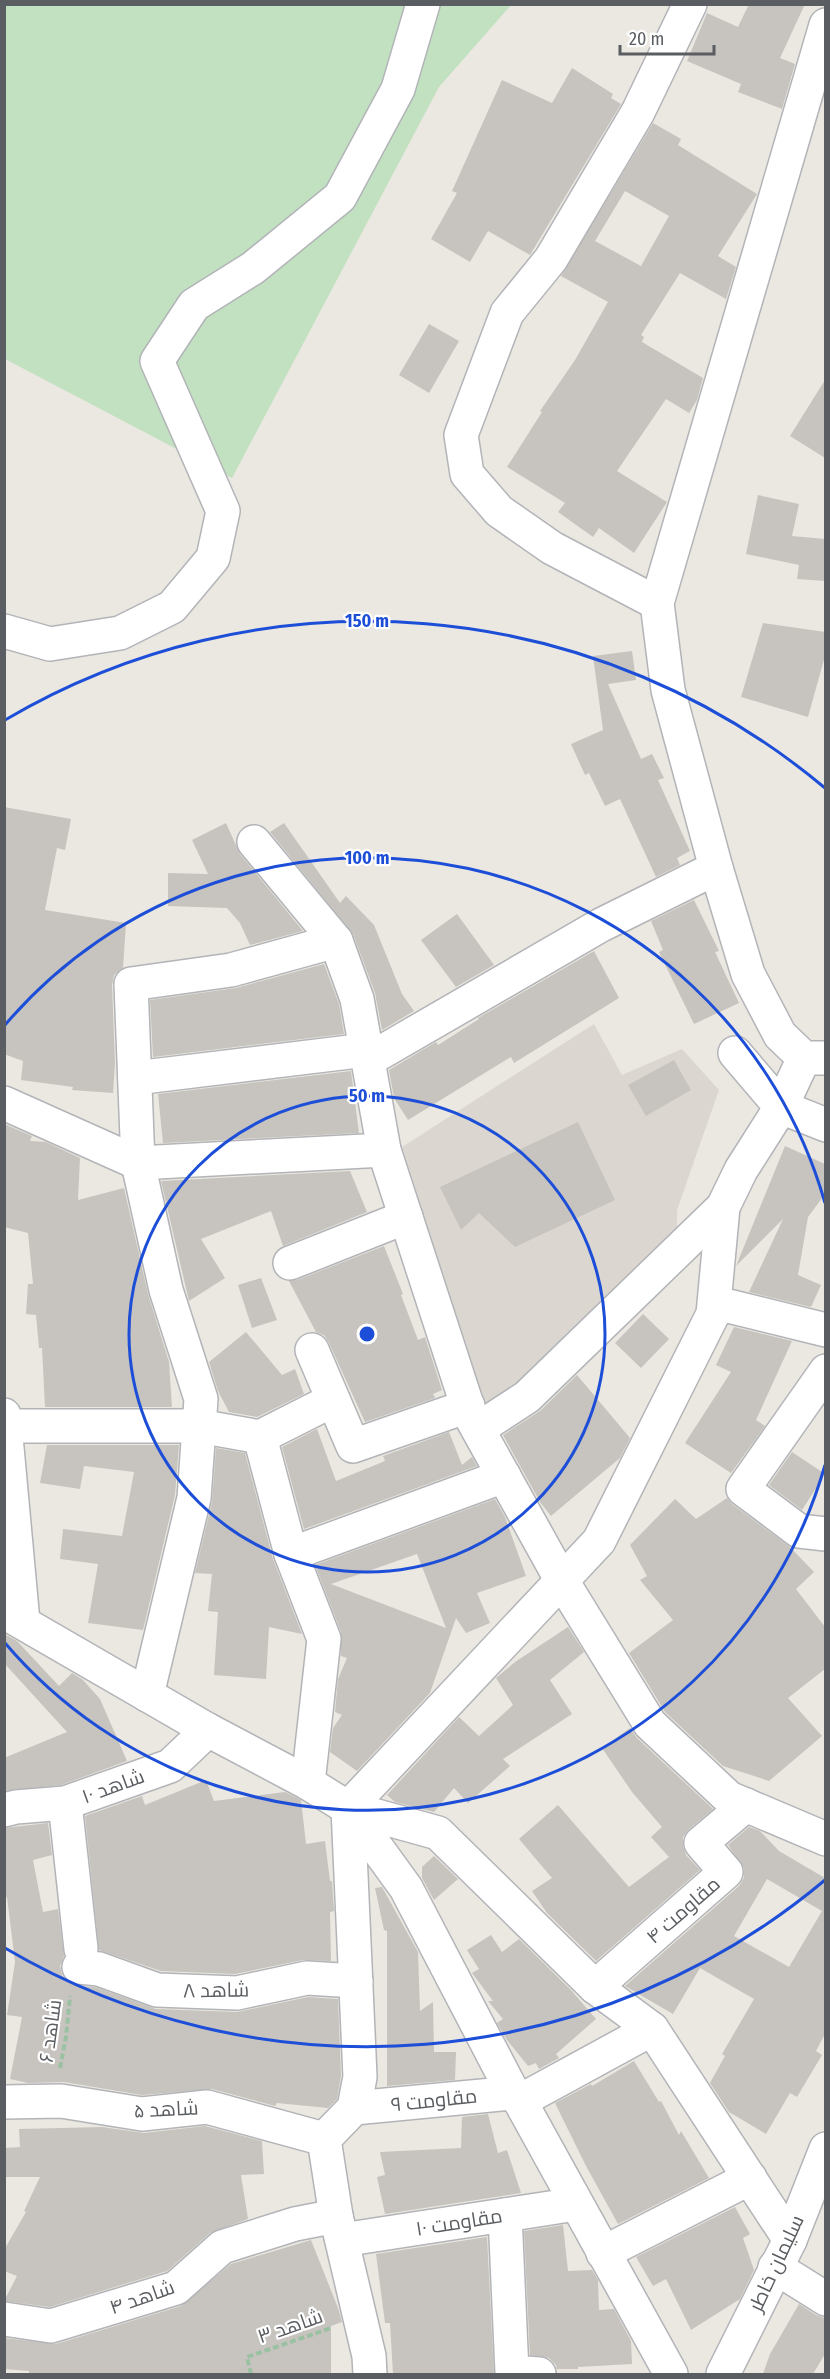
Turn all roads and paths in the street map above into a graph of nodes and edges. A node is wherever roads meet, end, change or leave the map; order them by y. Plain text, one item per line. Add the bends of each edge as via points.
1 (423, 4) edge
2 (690, 4) edge
3 (825, 25) edge
4 (657, 603) junction
5 (4, 631) edge
6 (254, 842) dead end
7 (716, 868) junction
8 (336, 941) junction
9 (735, 1053) dead end
10 (367, 1055) junction
11 (815, 1058) edge
12 (135, 1078) junction
13 (4, 1103) edge
14 (781, 1107) junction
15 (825, 1125) edge
16 (384, 1150) junction
17 (138, 1163) junction
18 (723, 1207) junction
19 (406, 1217) junction
20 (290, 1263) dead end
21 (716, 1303) junction
22 (825, 1330) edge
23 (312, 1350) dead end
24 (825, 1371) edge
25 (333, 1400) junction
26 (473, 1418) junction
27 (5, 1420) edge
28 (199, 1426) junction
29 (260, 1437) junction
30 (504, 1476) junction
31 (825, 1534) edge
32 (291, 1554) junction
33 (562, 1581) junction
34 (14, 1617) edge
35 (147, 1695) junction
36 (208, 1730) junction
37 (308, 1783) junction
38 (65, 1803) junction
39 (746, 1804) junction
40 (348, 1808) junction
41 (4, 1810) edge
42 (825, 1839) edge
43 (80, 1958) junction
44 (356, 1981) junction
45 (595, 1987) junction
46 (652, 2029) junction
47 (517, 2097) junction
48 (4, 2102) edge
49 (53, 2102) junction
50 (354, 2108) junction
51 (324, 2139) junction
52 (825, 2149) edge
53 (750, 2178) junction
54 (576, 2204) junction
55 (505, 2215) junction
56 (339, 2228) junction
57 (603, 2253) junction
58 (783, 2253) junction
59 (825, 2299) edge
60 (360, 2318) junction
61 (4, 2319) edge
62 (251, 2374) edge
63 (370, 2374) edge
64 (539, 2374) edge
65 (671, 2374) edge
66 (723, 2374) edge

1 - 5 street via 398,89 340,196 253,268 194,305 157,361 223,511 213,558 172,607 120,633 50,644
2 - 4 street via 638,112 551,259 507,313 460,435 467,474 499,510 552,548
3 - 4 street
4 - 7 street via 669,690
6 - 8 street
7 - 10 street via 601,925
7 - 11 street via 748,974 780,1035
8 - 10 street via 357,999
8 - 12 street via 231,970 130,984
9 - 14 street
10 - 12 street
10 - 16 street
11 - 14 street
12 - 17 street
13 - 17 street
14 - 15 street
14 - 18 street
16 - 17 street
16 - 19 street
17 - 28 street via 166,1290 201,1399
18 - 21 street
18 - 26 street via 526,1397
19 - 20 street
19 - 26 street
21 - 22 street
21 - 33 street via 599,1541
23 - 25 street
24 - 31 street via 743,1490 799,1531
25 - 26 street via 353,1446
25 - 29 street
26 - 30 street
27 - 28 street
27 - 34 street
28 - 29 street
28 - 35 street via 194,1498
29 - 32 street
30 - 32 street
30 - 33 street
32 - 37 street via 324,1639
33 - 39 street via 650,1724 729,1798
33 - 40 street
34 - 35 street
35 - 36 street
36 - 37 street
36 - 38 street, شاهد ۱۰ via 170,1766
37 - 40 street
38 - 41 street, شاهد ۱۰
38 - 43 street
39 - 42 street
39 - 45 street, مقاومت ۴ via 701,1843 726,1872
40 - 44 street
40 - 45 street via 438,1833
40 - 47 street via 406,1888
43 - 44 street, شاهد ۸ via 157,1990 237,1994 307,1978
43 - 49 path, شاهد ۶ via 71,1984 66,2037
44 - 50 street via 360,2077
45 - 46 street
46 - 47 street
46 - 53 street
47 - 50 street, مقاومت ۹
47 - 54 street
48 - 49 street, شاهد ۵
49 - 51 street, شاهد ۵ via 142,2114 207,2107
50 - 51 street
51 - 56 street
52 - 58 street, سلیمان خاطر
53 - 57 street
53 - 58 street
54 - 55 street, مقاومت ۱۰
54 - 57 street
55 - 56 street, مقاومت ۱۰
55 - 64 street via 512,2372
56 - 60 street
56 - 61 street, شاهد ۴ via 295,2224 222,2247 176,2288 51,2326
57 - 65 street
58 - 59 street
58 - 66 street, سلیمان خاطر
60 - 62 path, شاهد ۳ via 247,2356
60 - 63 street

